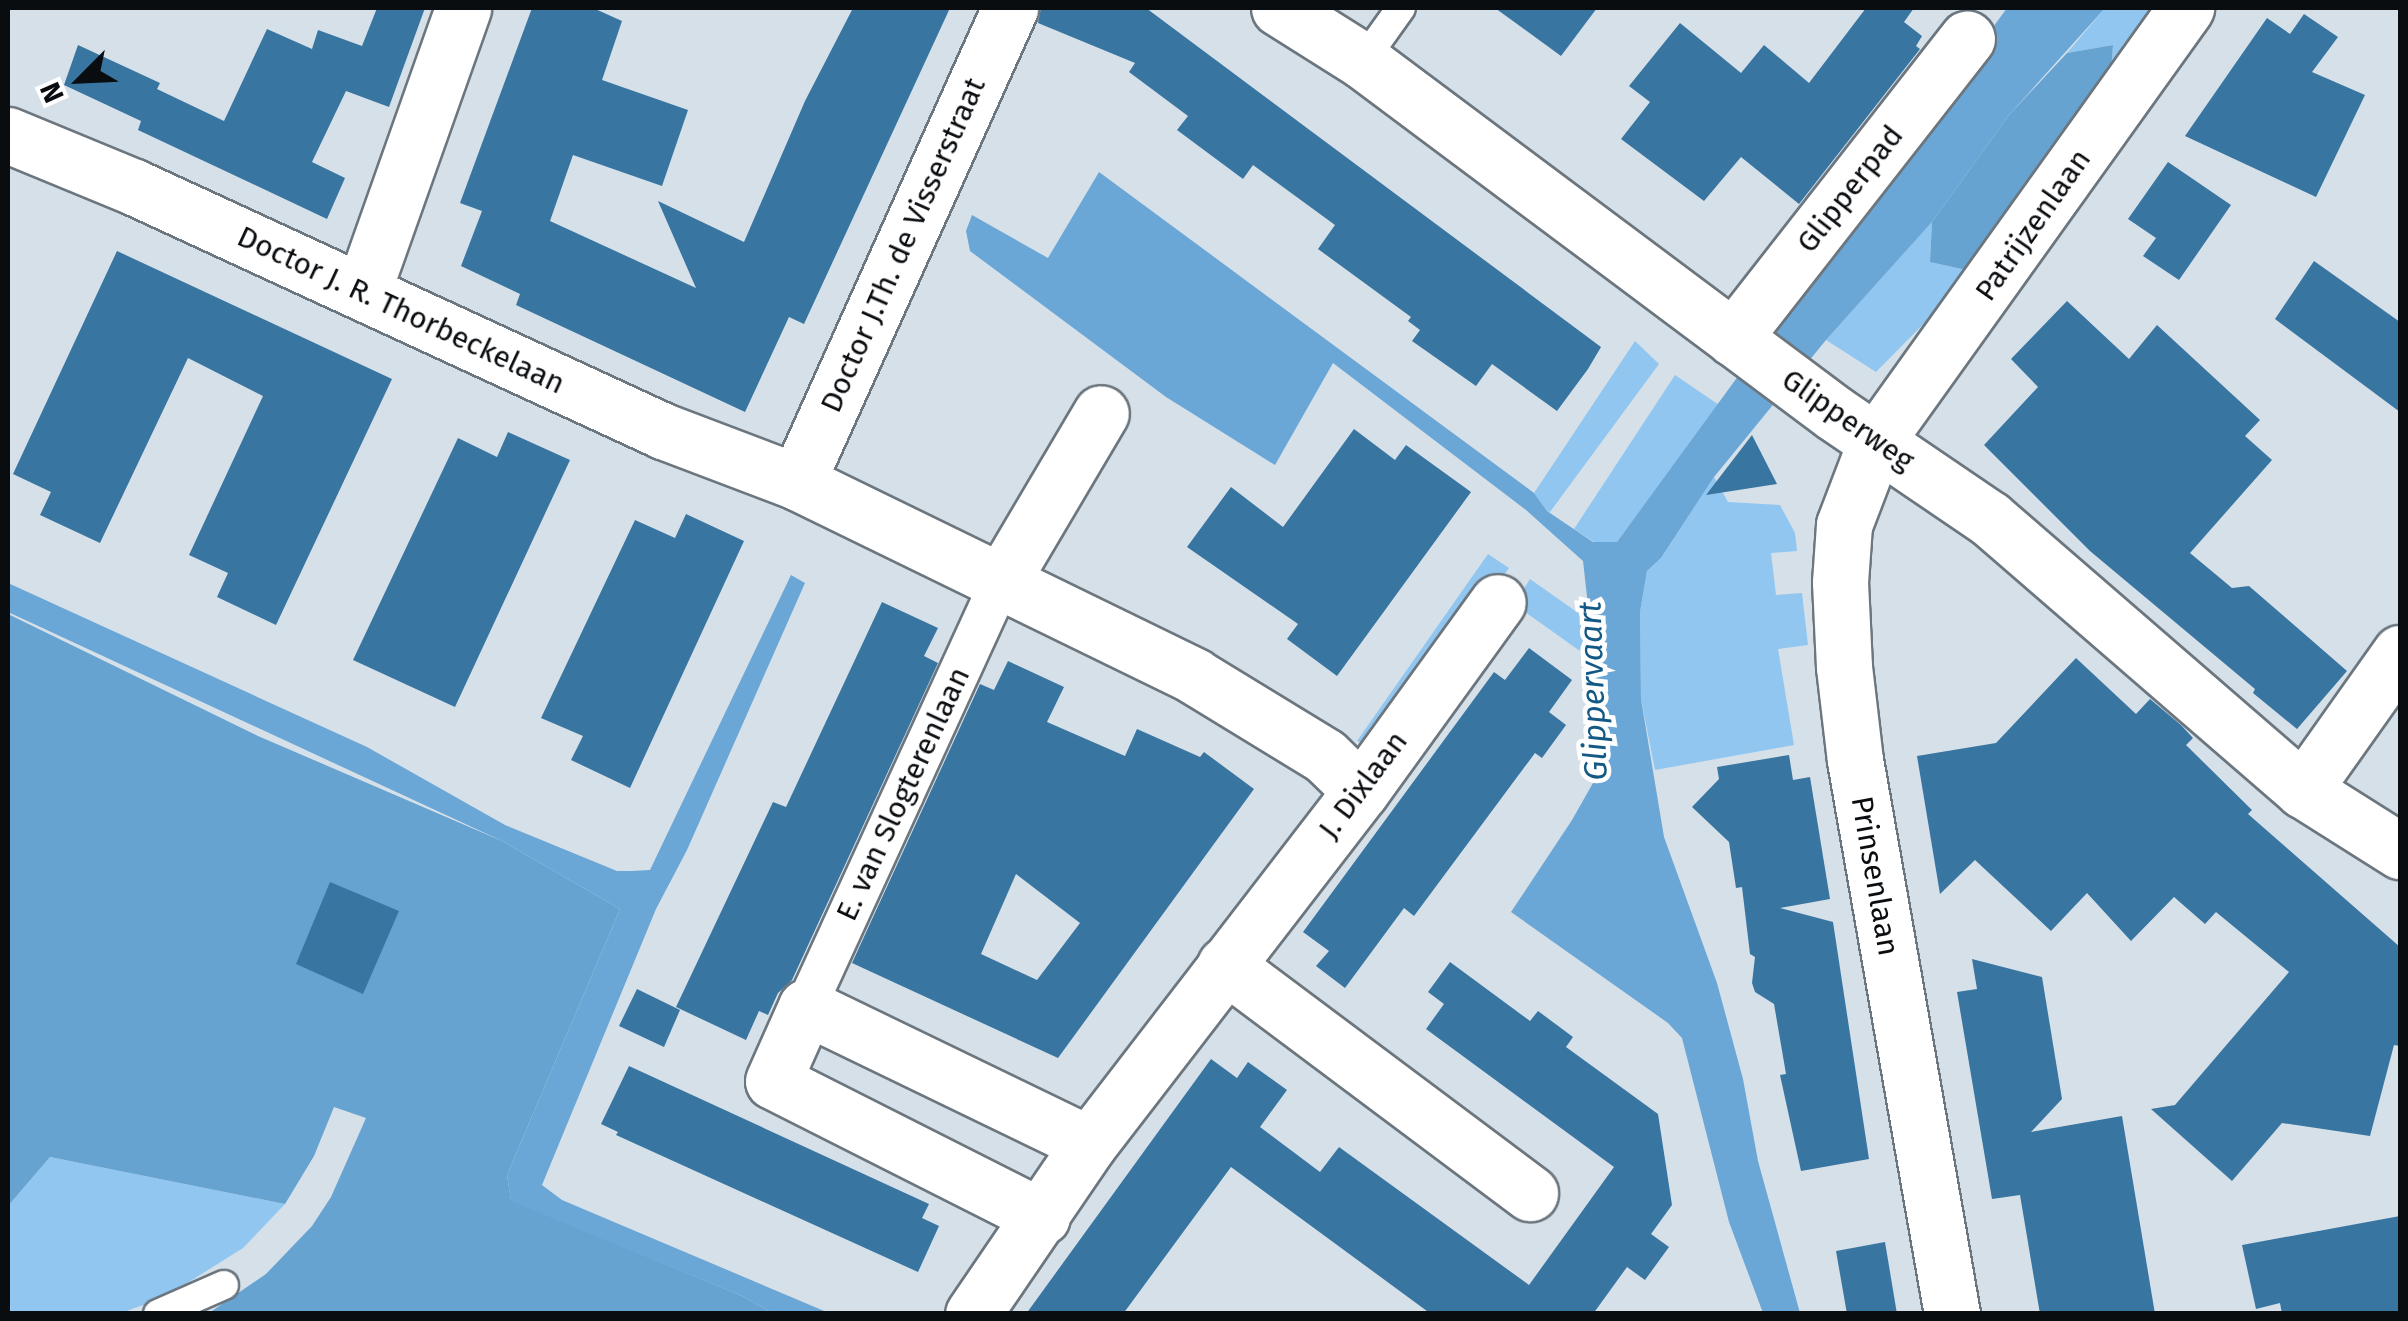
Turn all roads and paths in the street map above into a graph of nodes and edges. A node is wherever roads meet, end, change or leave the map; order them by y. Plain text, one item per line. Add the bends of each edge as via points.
1 (463, 8) edge
2 (1010, 8) edge
3 (1279, 8) edge
4 (1401, 8) edge
5 (2186, 8) edge
6 (1966, 39) dead end
7 (1364, 61) junction
8 (8, 134) edge
9 (363, 291) junction
10 (1733, 338) junction
11 (1101, 412) dead end
12 (1876, 441) junction
13 (797, 482) junction
14 (1001, 582) junction
15 (1498, 602) dead end
16 (2400, 652) edge
17 (1361, 790) junction
18 (2302, 790) junction
19 (2400, 851) edge
20 (1224, 965) junction
21 (806, 1007) junction
22 (1089, 1144) junction
23 (1530, 1193) dead end
24 (1042, 1216) junction
25 (224, 1286) dead end
26 (158, 1314) edge
27 (973, 1314) edge
28 (1952, 1314) edge

1 - 9 street
2 - 13 street, Doctor J.Th. de Visserstraat
3 - 7 street, Glipperweg
4 - 7 lane
5 - 12 street, Patrijzenlaan
6 - 10 street, Glipperpad
7 - 10 street, Glipperweg
8 - 9 street, Doctor J. R. Thorbeckelaan
9 - 13 street, Doctor J. R. Thorbeckelaan via 663,431
10 - 12 street, Glipperweg
11 - 14 street, E. van Slogterenlaan
12 - 18 street, Glipperweg via 1990,518
12 - 28 street, Prinsenlaan via 1844,525 1844,667
13 - 14 street
14 - 17 street via 1194,676 1325,756
14 - 21 street, E. van Slogterenlaan
15 - 17 street, J. Dixlaan
16 - 18 street
17 - 20 street, J. Dixlaan
18 - 19 street, Glipperweg
20 - 22 street, J. Dixlaan
20 - 23 street
21 - 22 street
21 - 24 street, E. van Slogterenlaan via 773,1081
22 - 24 street, J. Dixlaan
24 - 27 street, J. Dixlaan
25 - 26 lane

